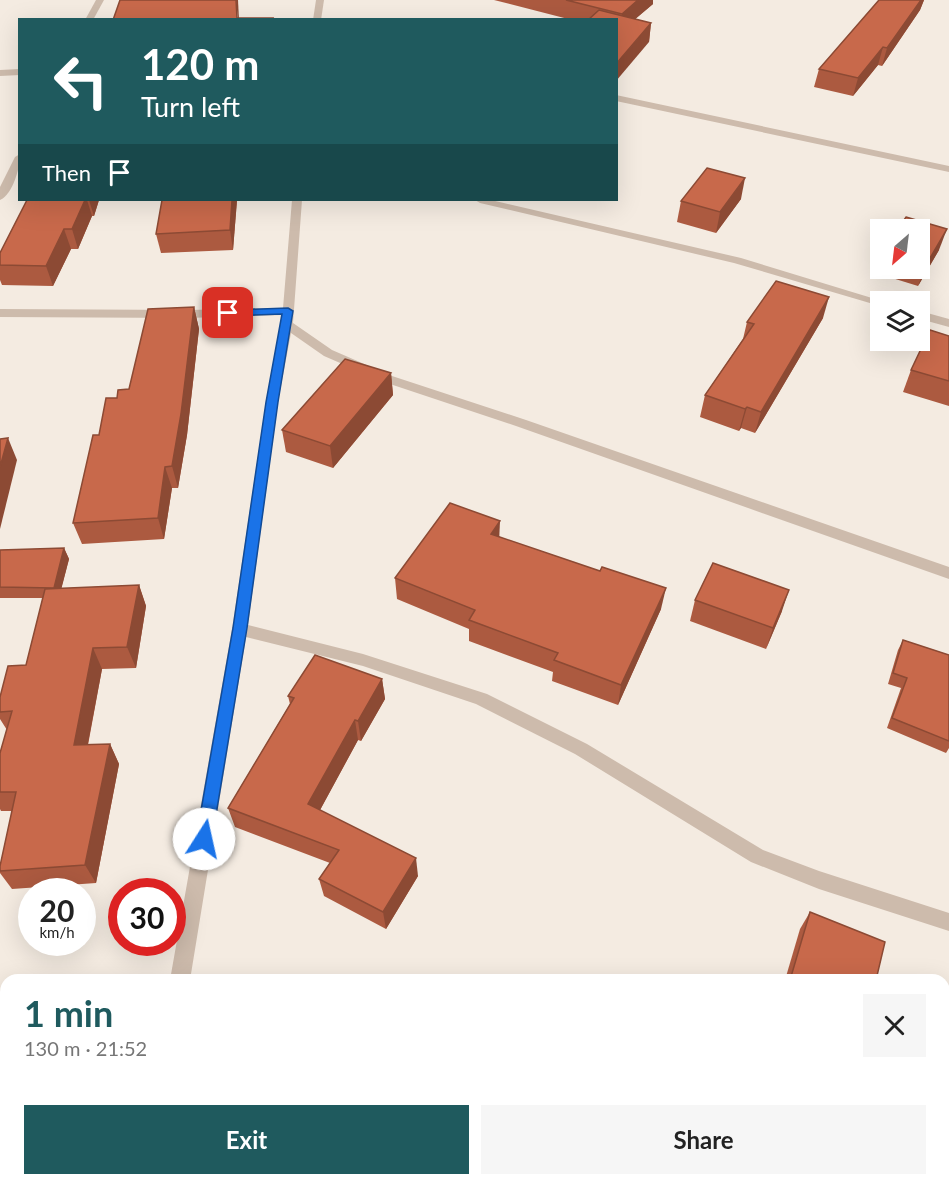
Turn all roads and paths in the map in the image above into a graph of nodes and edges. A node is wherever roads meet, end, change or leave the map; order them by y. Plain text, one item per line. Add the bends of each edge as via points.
1 (100, 0) edge
2 (320, 0) edge
3 (90, 18) edge
4 (317, 18) edge
5 (18, 72) edge
6 (0, 73) edge
7 (618, 98) edge
8 (18, 161) edge
9 (949, 169) edge
10 (0, 197) edge
11 (297, 201) edge
12 (484, 201) edge
13 (870, 300) edge
14 (0, 312) edge
15 (288, 318) junction
16 (930, 318) edge
17 (949, 323) edge
18 (949, 573) edge
19 (240, 628) junction
20 (949, 922) edge
21 (181, 974) edge

1 - 3 street
2 - 4 street
5 - 6 street
7 - 9 street
8 - 10 street
11 - 15 street
12 - 13 street via 737,260
14 - 15 street
15 - 18 street via 328,353 388,379
15 - 19 street
16 - 17 street
19 - 20 street via 363,660 481,699 581,749 757,856
19 - 21 street

